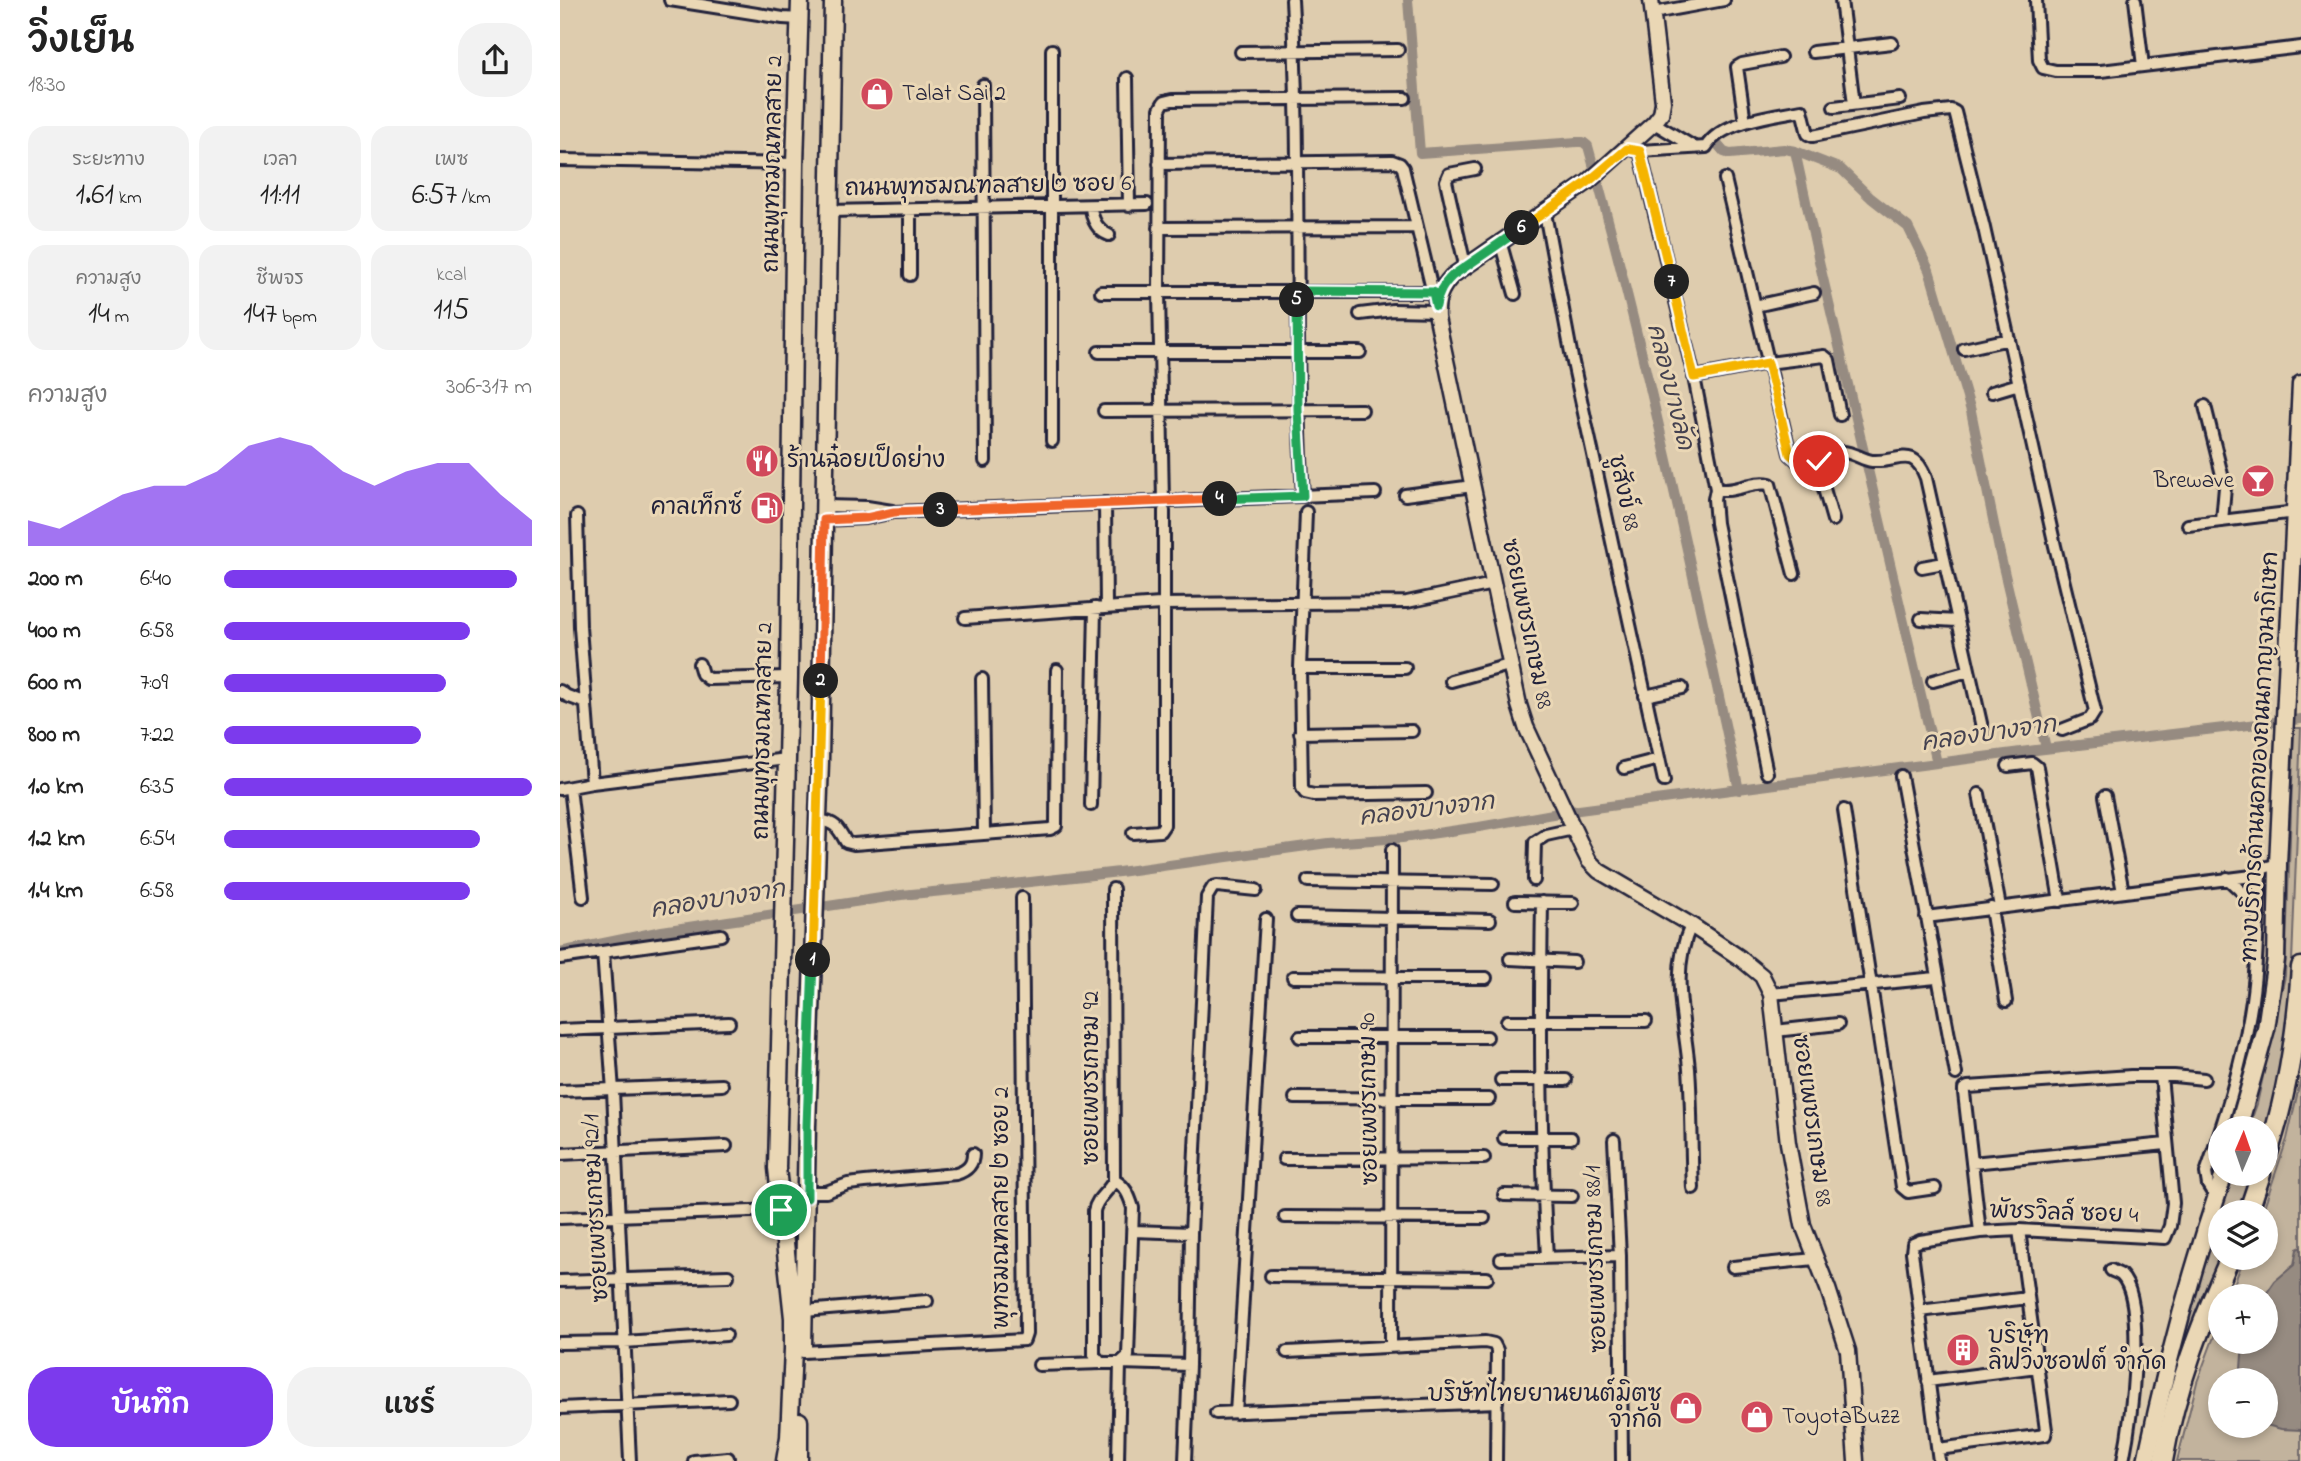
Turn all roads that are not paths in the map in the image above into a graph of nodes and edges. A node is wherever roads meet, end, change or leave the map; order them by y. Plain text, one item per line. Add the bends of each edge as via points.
1 (670, 0) edge
2 (800, 0) edge
3 (833, 0) edge
4 (1292, 0) edge
5 (1721, 0) edge
6 (1841, 0) edge
7 (2036, 0) edge
8 (2135, 0) edge
9 (1652, 7) edge
10 (800, 19) junction
11 (1892, 43) dead end
12 (2301, 47) edge
13 (1847, 48) junction
14 (1052, 50) dead end
15 (1398, 50) dead end
16 (1295, 51) junction
17 (1241, 52) dead end
18 (1813, 52) dead end
19 (1780, 57) dead end
20 (2143, 66) junction
21 (1127, 78) dead end
22 (983, 85) dead end
23 (1405, 98) dead end
24 (1297, 99) junction
25 (1900, 99) dead end
26 (1854, 104) junction
27 (1835, 107) dead end
28 (1745, 122) junction
29 (1654, 123) junction
30 (1694, 147) junction
31 (1633, 150) junction
32 (560, 160) edge
33 (1296, 163) junction
34 (795, 164) junction
35 (1159, 164) junction
36 (1475, 169) dead end
37 (1725, 179) dead end
38 (1147, 204) dead end
39 (1129, 206) junction
40 (1052, 207) junction
41 (1091, 207) junction
42 (983, 209) junction
43 (830, 211) junction
44 (910, 211) junction
45 (1545, 213) junction
46 (1297, 227) junction
47 (1416, 227) junction
48 (1159, 228) junction
49 (1109, 235) dead end
50 (1500, 242) junction
51 (1465, 265) junction
52 (910, 275) dead end
53 (1297, 291) junction
54 (1101, 292) dead end
55 (1159, 292) junction
56 (1814, 293) dead end
57 (1515, 294) dead end
58 (1435, 303) junction
59 (1755, 306) junction
60 (1360, 314) dead end
61 (2009, 339) junction
62 (1964, 349) dead end
63 (1160, 351) junction
64 (1298, 351) junction
65 (1099, 352) dead end
66 (1360, 352) dead end
67 (1768, 363) junction
68 (1694, 377) junction
69 (2019, 384) junction
70 (2301, 384) edge
71 (1992, 392) dead end
72 (2205, 406) dead end
73 (1298, 410) junction
74 (1104, 411) dead end
75 (1160, 411) junction
76 (1362, 411) dead end
77 (1840, 415) dead end
78 (1052, 441) dead end
79 (985, 461) dead end
80 (1816, 461) junction
81 (1473, 486) junction
82 (1716, 489) junction
83 (1375, 493) dead end
84 (1405, 495) dead end
85 (1303, 496) junction
86 (1105, 503) junction
87 (1163, 506) junction
88 (1306, 512) dead end
89 (2296, 512) junction
90 (824, 513) junction
91 (577, 516) dead end
92 (1833, 520) dead end
93 (2222, 521) junction
94 (2189, 525) dead end
95 (1944, 563) junction
96 (1922, 567) dead end
97 (1794, 575) dead end
98 (1493, 584) junction
99 (1165, 604) junction
100 (1303, 604) junction
101 (1100, 607) junction
102 (965, 618) dead end
103 (1921, 619) dead end
104 (1957, 621) junction
105 (699, 664) dead end
106 (1509, 665) junction
107 (1300, 668) junction
108 (1405, 668) dead end
109 (1057, 670) dead end
110 (1969, 671) junction
111 (789, 677) junction
112 (982, 679) dead end
113 (1451, 681) dead end
114 (1933, 681) dead end
115 (1682, 688) dead end
116 (560, 691) edge
117 (1646, 696) junction
118 (586, 703) junction
119 (2062, 730) dead end
120 (1412, 731) dead end
121 (1983, 732) dead end
122 (1300, 733) junction
123 (786, 759) junction
124 (1659, 759) junction
125 (2008, 766) dead end
126 (1624, 768) dead end
127 (1767, 773) dead end
128 (1901, 776) dead end
129 (1664, 781) dead end
130 (592, 783) junction
131 (565, 789) edge
132 (1426, 793) dead end
133 (1979, 794) dead end
134 (2105, 796) dead end
135 (1091, 805) dead end
136 (1844, 810) dead end
137 (817, 820) junction
138 (1571, 824) junction
139 (984, 834) junction
140 (1133, 834) dead end
141 (1392, 850) dead end
142 (2278, 864) junction
143 (2260, 875) junction
144 (2227, 878) junction
145 (1534, 880) dead end
146 (1308, 881) dead end
147 (1392, 882) junction
148 (1493, 884) dead end
149 (1113, 889) dead end
150 (1256, 890) dead end
151 (2123, 892) junction
152 (583, 897) dead end
153 (1022, 898) dead end
154 (2060, 901) junction
155 (1515, 902) dead end
156 (1542, 902) junction
157 (1573, 903) dead end
158 (1995, 907) junction
159 (2258, 907) junction
160 (1297, 916) dead end
161 (1926, 917) junction
162 (1391, 918) junction
163 (1266, 919) dead end
164 (1490, 920) dead end
165 (1691, 926) junction
166 (721, 935) dead end
167 (603, 952) junction
168 (560, 958) edge
169 (1510, 959) dead end
170 (1541, 960) junction
171 (1574, 962) dead end
172 (2301, 967) edge
173 (1293, 976) dead end
174 (1390, 976) junction
175 (1486, 978) dead end
176 (1937, 978) junction
177 (1870, 985) junction
178 (1771, 994) junction
179 (2006, 1001) dead end
180 (1507, 1021) dead end
181 (1541, 1021) junction
182 (1646, 1021) dead end
183 (729, 1023) dead end
184 (1838, 1024) dead end
185 (607, 1029) junction
186 (560, 1030) edge
187 (1775, 1031) junction
188 (1300, 1037) dead end
189 (1391, 1037) junction
190 (1487, 1037) dead end
191 (1956, 1074) dead end
192 (2161, 1076) junction
193 (2204, 1079) dead end
194 (1501, 1080) dead end
195 (1542, 1080) junction
196 (1566, 1080) dead end
197 (722, 1085) dead end
198 (560, 1091) edge
199 (613, 1091) junction
200 (1295, 1098) dead end
201 (1392, 1098) junction
202 (1489, 1099) dead end
203 (2225, 1116) edge
204 (2242, 1116) edge
205 (2278, 1120) edge
206 (1504, 1138) dead end
207 (1571, 1138) dead end
208 (1544, 1139) junction
209 (1614, 1140) dead end
210 (2166, 1144) junction
211 (726, 1146) dead end
212 (615, 1151) junction
213 (560, 1154) edge
214 (973, 1154) dead end
215 (1284, 1158) dead end
216 (1393, 1158) junction
217 (1484, 1158) dead end
218 (1972, 1163) junction
219 (2208, 1167) edge
220 (1114, 1180) junction
221 (2208, 1185) edge
222 (2209, 1186) edge
223 (2220, 1186) edge
224 (1693, 1188) dead end
225 (1935, 1188) dead end
226 (807, 1195) junction
227 (1504, 1195) dead end
228 (1544, 1196) junction
229 (1572, 1196) dead end
230 (2216, 1198) junction
231 (780, 1203) junction
232 (618, 1217) junction
233 (1285, 1217) dead end
234 (1392, 1217) junction
235 (1484, 1217) dead end
236 (560, 1218) edge
237 (2019, 1230) junction
238 (1133, 1231) junction
239 (1980, 1232) junction
240 (1191, 1233) junction
241 (1620, 1256) junction
242 (1547, 1257) junction
243 (1501, 1259) dead end
244 (1815, 1259) junction
245 (1733, 1268) dead end
246 (2111, 1270) dead end
247 (2225, 1270) edge
248 (728, 1276) dead end
249 (1271, 1276) dead end
250 (1487, 1278) dead end
251 (1391, 1279) junction
252 (622, 1280) junction
253 (560, 1281) edge
254 (2028, 1298) junction
255 (927, 1301) dead end
256 (804, 1311) junction
257 (1919, 1311) junction
258 (726, 1335) dead end
259 (624, 1342) junction
260 (560, 1343) edge
261 (1391, 1347) junction
262 (803, 1352) junction
263 (1287, 1352) dead end
264 (1101, 1363) junction
265 (1120, 1363) junction
266 (1039, 1365) dead end
267 (1189, 1365) junction
268 (2037, 1367) junction
269 (1928, 1381) junction
270 (729, 1400) dead end
271 (1497, 1402) junction
272 (627, 1405) junction
273 (560, 1408) edge
274 (1216, 1413) dead end
275 (1236, 1413) junction
276 (1938, 1455) edge
277 (728, 1458) dead end
278 (630, 1461) edge
279 (694, 1461) edge
280 (785, 1461) edge
281 (799, 1461) edge
282 (1118, 1461) edge
283 (1185, 1461) edge
284 (1496, 1461) edge
285 (1622, 1461) edge
286 (1856, 1461) edge
287 (2123, 1461) edge
288 (2146, 1461) edge
289 (2163, 1461) edge

1 - 10 street
2 - 10 main road, ถนนพุทธมณฑลสาย 2
3 - 43 main road
4 - 16 street
5 - 9 street
6 - 13 street
7 - 20 street via 2043,68 2072,72
8 - 20 street
9 - 29 street via 1664,102
10 - 34 main road, ถนนพุทธมณฑลสาย 2
11 - 13 street
12 - 20 street
13 - 18 street
13 - 26 street
14 - 40 street
15 - 16 street
16 - 17 street
16 - 24 street
19 - 28 street via 1737,67
21 - 39 street
22 - 42 street
23 - 24 street
24 - 33 street
24 - 35 street via 1164,102
25 - 26 street
26 - 27 street
28 - 30 street via 1719,133 1706,147
28 - 61 street via 1802,110 1808,134 1813,136 1924,113 1955,112
29 - 30 street
29 - 31 street
30 - 31 street
31 - 45 street
31 - 68 street
32 - 34 street
33 - 35 street
33 - 46 street
33 - 47 street via 1400,164
34 - 111 main road, ถนนพุทธมณฑลสาย 2
35 - 48 street
36 - 51 street via 1447,175
37 - 59 street
38 - 39 street, ถนนพุทธมณฑลสาย ๒ ซอย 6
39 - 41 street, ถนนพุทธมณฑลสาย ๒ ซอย 6
40 - 41 street, ถนนพุทธมณฑลสาย ๒ ซอย 6
40 - 42 street, ถนนพุทธมณฑลสาย ๒ ซอย 6
40 - 78 street
41 - 49 street via 1094,221
42 - 44 street, ถนนพุทธมณฑลสาย ๒ ซอย 6
42 - 79 street
43 - 44 street, ถนนพุทธมณฑลสาย ๒ ซอย 6
43 - 90 main road
44 - 52 street
45 - 50 street
45 - 117 street, ชูสังข์ 88
46 - 47 street
46 - 48 street
46 - 53 street
47 - 58 street
48 - 55 street
50 - 51 street
50 - 57 street
51 - 58 street via 1443,285
53 - 55 street
53 - 58 street
53 - 64 street
54 - 55 street
55 - 63 street
56 - 59 street
58 - 60 street
58 - 81 street, ซอยเพชรเกษม 88
59 - 67 street
61 - 62 street
61 - 69 street
63 - 64 street
63 - 65 street
63 - 75 street
64 - 66 street
64 - 73 street
67 - 68 street
67 - 77 street via 1827,357
67 - 80 street via 1790,454 1800,463
68 - 82 street
69 - 71 street
69 - 119 street via 2095,711 2090,719
70 - 89 main road, ทางบริการด้านนอกของถนนกาญจนาภิเษก
72 - 93 street via 2225,487
73 - 75 street
73 - 76 street
73 - 85 street
74 - 75 street
75 - 87 street
80 - 92 street
80 - 95 street via 1842,452 1867,460 1910,457 1921,465
81 - 84 street
81 - 98 street, ซอยเพชรเกษม 88
82 - 97 street via 1770,484
82 - 127 street via 1716,523
83 - 85 street
85 - 87 street
86 - 87 street
86 - 90 street
86 - 101 street
87 - 99 street
88 - 100 street
89 - 93 street
89 - 142 main road, ทางบริการด้านนอกของถนนกาญจนาภิเษก
90 - 137 main road
91 - 118 street
93 - 94 street
95 - 96 street
95 - 104 street
98 - 100 street via 1408,602
98 - 106 street, ซอยเพชรเกษม 88
99 - 100 street
99 - 101 street
99 - 140 street via 1164,825 1160,831
100 - 107 street
101 - 102 street
101 - 135 street
103 - 104 street
104 - 110 street
105 - 111 street via 709,680
106 - 113 street
106 - 138 street, ซอยเพชรเกษม 88 via 1525,727
107 - 108 street
107 - 122 street
109 - 139 street via 1056,826
110 - 114 street
110 - 121 street
111 - 123 main road, ถนนพุทธมณฑลสาย 2
112 - 139 street
115 - 117 street
116 - 118 street
117 - 124 street, ชูสังข์ 88
118 - 130 street
120 - 122 street
122 - 132 street via 1305,793
123 - 130 street
123 - 231 main road, ถนนพุทธมณฑลสาย 2
124 - 126 street
124 - 129 street, ชูสังข์ 88
125 - 154 street via 2032,763 2037,767
128 - 161 street
130 - 131 street
131 - 152 street
133 - 158 street
134 - 151 street
136 - 177 street
137 - 139 street via 831,821 846,842 854,844
137 - 226 main road
138 - 145 street via 1535,842
138 - 165 street, ซอยเพชรเกษม 88 via 1599,871
141 - 147 street, ซอยเพชรเกษม 90
142 - 143 street via 2264,868
142 - 204 main road, ทางบริการด้านนอกของถนนกาญจนาภิเษก via 2271,996
143 - 144 street
143 - 159 street
144 - 151 street
144 - 159 street
146 - 147 street
147 - 148 street
147 - 162 street, ซอยเพชรเกษม 90
149 - 220 street, ซอยเพชรเกษม 92
150 - 240 street via 1217,886 1207,897
151 - 154 street
153 - 262 street, พุทธมณฑลสาย ๒ ซอย 2 via 1024,1340
154 - 158 street
155 - 156 street
156 - 157 street
156 - 170 street
158 - 161 street
158 - 179 street
159 - 203 street via 2250,1012
160 - 162 street
161 - 176 street
162 - 164 street
162 - 174 street, ซอยเพชรเกษม 90
163 - 275 street
165 - 178 street, ซอยเพชรเกษม 88 via 1741,958 1762,976
165 - 224 street via 1678,989 1689,1070
166 - 167 street
167 - 168 street
167 - 185 street, ซอยเพชรเกษม 92/1
169 - 170 street
170 - 171 street
170 - 181 street
172 - 205 highway via 2289,1073
173 - 174 street
174 - 175 street
174 - 189 street, ซอยเพชรเกษม 90
176 - 177 street
176 - 191 street
177 - 178 street
177 - 225 street via 1902,1187 1908,1192
178 - 187 street, ซอยเพชรเกษม 88
180 - 181 street
181 - 182 street
181 - 195 street
183 - 185 street
184 - 187 street
185 - 186 street
185 - 199 street, ซอยเพชรเกษม 92/1
187 - 244 street, ซอยเพชรเกษม 88 via 1797,1197
188 - 189 street
189 - 190 street
189 - 201 street, ซอยเพชรเกษม 90
192 - 193 street
192 - 210 street
192 - 218 street via 1968,1087 1964,1093
194 - 195 street
195 - 196 street
195 - 208 street
197 - 199 street
198 - 199 street
199 - 212 street, ซอยเพชรเกษม 92/1
200 - 201 street
201 - 202 street
201 - 216 street, ซอยเพชรเกษม 90
206 - 208 street
207 - 208 street
208 - 228 street
209 - 241 street, ซอยเพชรเกษม 88/1
210 - 218 street
210 - 237 street, พัชรวิลล์ ซอย 4 via 2173,1203 2165,1238
211 - 212 street
212 - 213 street
212 - 232 street, ซอยเพชรเกษม 92/1
214 - 226 street via 970,1165 956,1174 848,1184
215 - 216 street
216 - 217 street
216 - 234 street, ซอยเพชรเกษม 90
218 - 239 street
219 - 221 street
220 - 238 street via 1129,1194
220 - 264 street, ซอยเพชรเกษม 92 via 1094,1211 1094,1355
222 - 230 street
223 - 230 main road
226 - 231 main road
226 - 256 main road
227 - 228 street
228 - 229 street
228 - 242 street
230 - 288 main road via 2171,1350
231 - 232 street
231 - 280 main road, ถนนพุทธมณฑลสาย 2 via 793,1349
232 - 236 street
232 - 252 street, ซอยเพชรเกษม 92/1
233 - 234 street
234 - 235 street
234 - 251 street, ซอยเพชรเกษม 90
237 - 239 street, พัชรวิลล์ ซอย 4
237 - 254 street
238 - 240 street
238 - 265 street via 1128,1356
239 - 257 street, พัชรวิลล์ ซอย 4 via 1913,1244
240 - 267 street
241 - 242 street
241 - 285 street, ซอยเพชรเกษม 88/1
242 - 243 street
244 - 245 street
244 - 286 street, ซอยเพชรเกษม 88 via 1848,1351
246 - 287 street via 2121,1275 2130,1291 2133,1311 2135,1360
247 - 289 highway via 2180,1386
248 - 252 street
249 - 251 street
250 - 251 street
251 - 261 street, ซอยเพชรเกษม 90
252 - 253 street
252 - 259 street, ซอยเพชรเกษม 92/1
254 - 257 street
254 - 268 street
255 - 256 street
256 - 262 main road
257 - 269 street
258 - 259 street
259 - 260 street
259 - 272 street, ซอยเพชรเกษม 92/1
261 - 263 street
261 - 271 street via 1494,1344
262 - 281 main road
264 - 265 street
264 - 266 street
265 - 267 street
265 - 282 street
267 - 283 street
268 - 269 street
268 - 276 street via 2045,1435
269 - 276 street
270 - 272 street
271 - 275 street
271 - 284 street
272 - 273 street
272 - 278 street, ซอยเพชรเกษม 92/1
274 - 275 street
277 - 279 street

